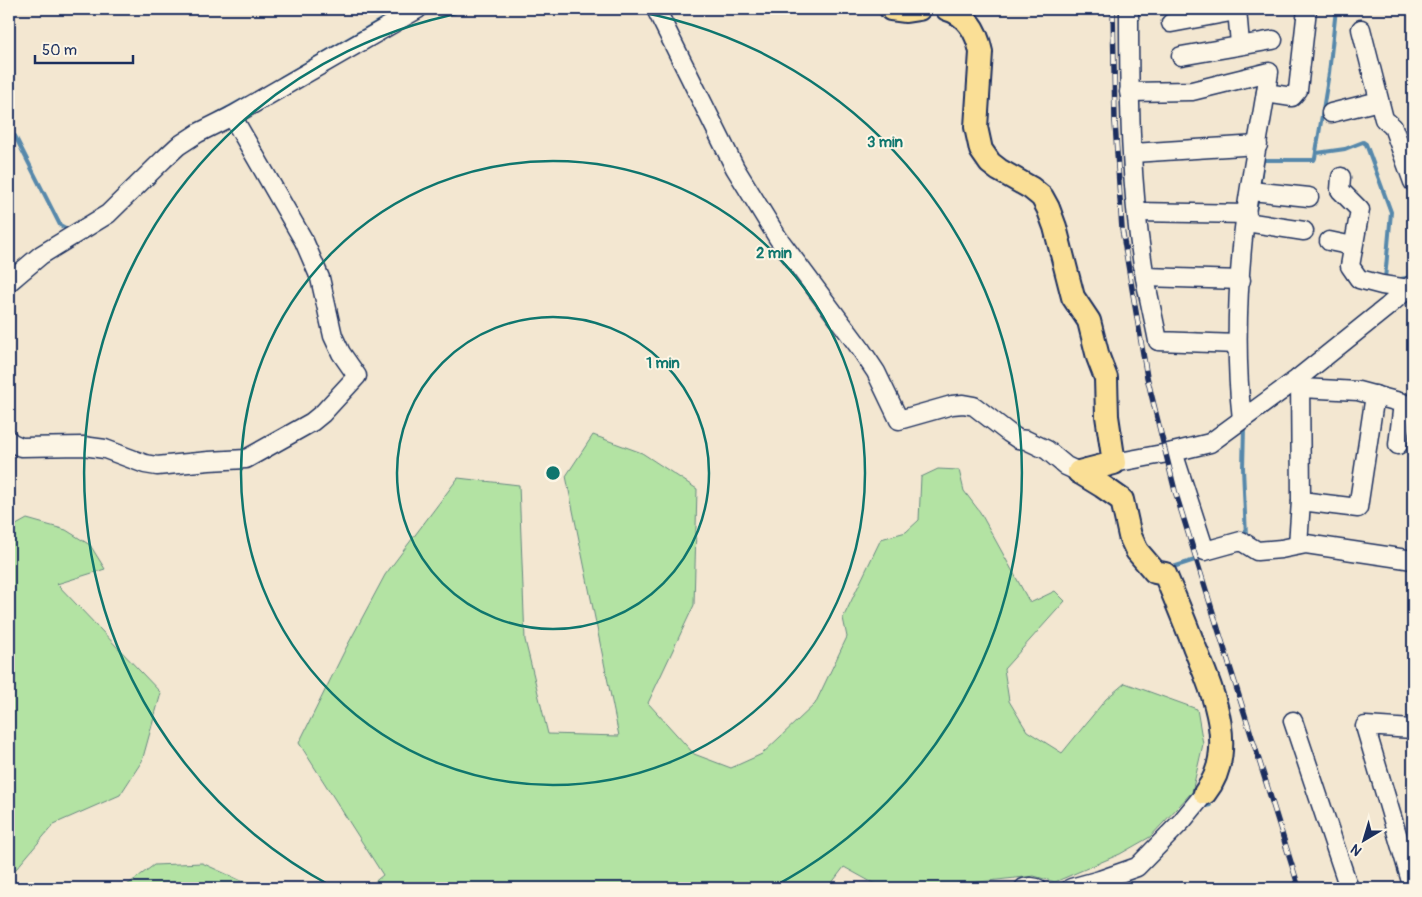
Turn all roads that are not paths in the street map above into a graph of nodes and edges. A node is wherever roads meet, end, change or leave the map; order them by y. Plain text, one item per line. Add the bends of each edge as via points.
1 (418, 9) edge
2 (656, 9) edge
3 (891, 9) edge
4 (919, 9) edge
5 (947, 9) edge
6 (1128, 9) edge
7 (1307, 9) edge
8 (1236, 10) edge
9 (1171, 23) dead end
10 (1361, 29) dead end
11 (1273, 40) dead end
12 (1240, 44) junction
13 (1182, 56) dead end
14 (1129, 92) junction
15 (1266, 93) junction
16 (1380, 101) junction
17 (1331, 113) dead end
18 (232, 116) junction
19 (1258, 145) junction
20 (1133, 152) junction
21 (1342, 177) dead end
22 (1413, 182) edge
23 (1256, 191) junction
24 (1309, 197) dead end
25 (1137, 212) junction
26 (1250, 221) junction
27 (1304, 231) dead end
28 (1329, 241) dead end
29 (1354, 246) junction
30 (1145, 277) junction
31 (1240, 280) junction
32 (9, 282) edge
33 (1411, 287) edge
34 (1237, 344) junction
35 (1300, 382) junction
36 (1375, 395) junction
37 (1242, 420) junction
38 (9, 440) edge
39 (1398, 445) dead end
40 (1173, 452) junction
41 (1114, 463) junction
42 (1079, 472) junction
43 (1301, 502) junction
44 (1298, 543) junction
45 (1413, 560) edge
46 (1293, 721) dead end
47 (1413, 728) edge
48 (1205, 793) joint
49 (1099, 884) edge
50 (1413, 887) edge
51 (1024, 888) edge
52 (1037, 888) edge
53 (1071, 888) edge
54 (1349, 888) edge
55 (1407, 888) edge

1 - 18 street
2 - 42 street via 735,168 778,238 876,372 898,420 952,405 974,406 1018,439 1047,450
3 - 4 main road
5 - 41 main road via 971,25 980,44 976,127 981,150 994,167 1042,197 1055,227 1073,297 1089,321 1106,378 1107,416
6 - 14 street
7 - 15 street via 1298,90 1292,97
8 - 9 street
8 - 12 street
10 - 16 street
11 - 12 street
12 - 13 street
14 - 15 street via 1192,91 1269,72
14 - 20 street
15 - 19 street
16 - 17 street
16 - 22 street via 1384,119 1393,127
18 - 32 street via 178,146 108,214 41,255
18 - 38 street via 304,241 320,278 333,336 357,376 312,422 246,460 157,466 105,449 21,447
19 - 20 street
19 - 23 street
20 - 25 street
21 - 29 street via 1340,190 1360,210
23 - 24 street
23 - 26 street
25 - 26 street
25 - 30 street
26 - 27 street
26 - 31 street
28 - 29 street
29 - 33 street via 1350,266 1359,279 1382,286
30 - 31 street
30 - 34 street via 1158,341
31 - 34 street
33 - 35 street
34 - 37 street
35 - 36 street
35 - 37 street
35 - 43 street
36 - 39 street via 1403,403
36 - 43 street via 1358,508
37 - 40 street via 1210,443
40 - 41 street
40 - 44 street via 1205,551 1241,541 1256,551 1281,549
41 - 42 main road
42 - 48 main road via 1122,500 1130,536 1156,572 1165,574 1214,696 1221,747 1214,777
43 - 44 street
44 - 45 street
46 - 54 street
47 - 50 street via 1365,726
48 - 49 street via 1136,867
49 - 53 street
50 - 55 street
51 - 52 street

